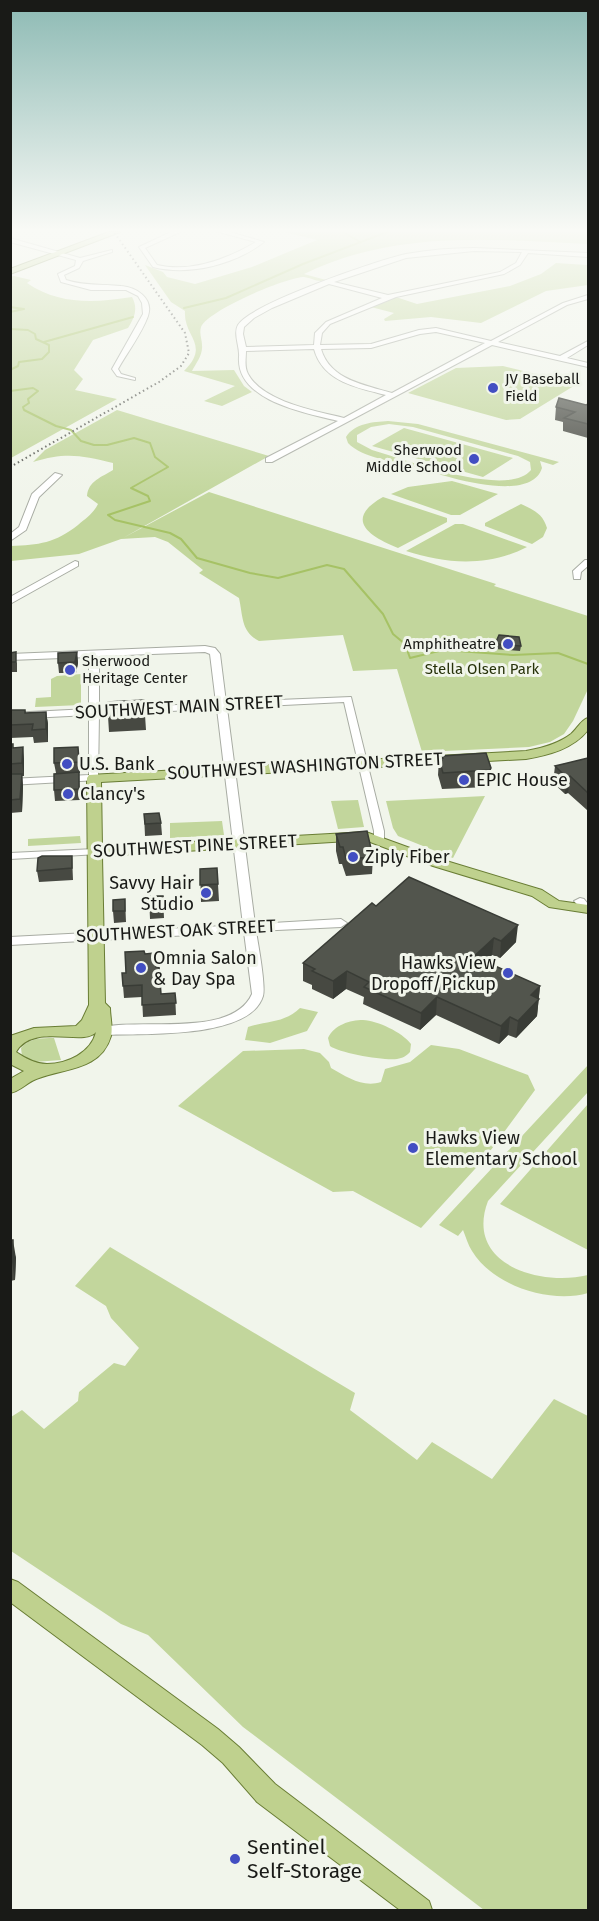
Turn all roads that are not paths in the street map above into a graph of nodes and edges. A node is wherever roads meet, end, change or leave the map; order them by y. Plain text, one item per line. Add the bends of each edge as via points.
1 (142, 322) edge
2 (245, 322) edge
3 (331, 322) edge
4 (532, 322) edge
5 (493, 342) junction
6 (588, 343) edge
7 (318, 348) junction
8 (243, 349) junction
9 (562, 358) junction
10 (588, 365) edge
11 (133, 379) dead end
12 (393, 395) junction
13 (345, 420) junction
14 (270, 460) dead end
15 (58, 475) dead end
16 (10, 539) edge
17 (588, 562) edge
18 (75, 564) dead end
19 (577, 577) dead end
20 (10, 601) edge
21 (94, 653) junction
22 (10, 657) edge
23 (221, 705) junction
24 (93, 712) junction
25 (10, 716) edge
26 (588, 722) edge
27 (364, 763) junction
28 (229, 770) junction
29 (94, 778) junction
30 (10, 782) edge
31 (379, 839) junction
32 (238, 843) junction
33 (95, 852) junction
34 (10, 856) edge
35 (585, 906) edge
36 (341, 922) dead end
37 (250, 926) junction
38 (96, 935) junction
39 (10, 941) edge
40 (97, 1005) junction
41 (79, 1031) junction
42 (101, 1036) junction
43 (13, 1044) edge
44 (10, 1056) edge
45 (47, 1069) junction
46 (10, 1088) edge
47 (10, 1589) edge
48 (420, 1911) edge

1 - 11 street via 115,369 119,375
2 - 8 street via 239,331
3 - 7 street via 317,333
4 - 5 street
5 - 7 street via 429,330 377,345
5 - 9 street
5 - 12 street
6 - 9 street
7 - 8 street
7 - 12 street via 321,362 335,375
8 - 13 street via 243,371 264,392 298,407
9 - 10 street
12 - 13 street
13 - 14 street
15 - 16 street via 39,492 23,528
17 - 19 street via 577,571
18 - 20 street
21 - 22 street
21 - 23 street via 212,650
21 - 24 street
23 - 24 street, SOUTHWEST MAIN STREET
23 - 27 street, SOUTHWEST MAIN STREET via 348,699
23 - 28 street
24 - 25 street, SOUTHWEST MAIN STREET
24 - 29 street
26 - 27 main road, SOUTHWEST WASHINGTON STREET via 571,741 539,753
27 - 28 main road, SOUTHWEST WASHINGTON STREET
27 - 31 street
28 - 29 main road, SOUTHWEST WASHINGTON STREET
28 - 32 street
29 - 30 street, SOUTHWEST WASHINGTON STREET
29 - 33 main road
31 - 32 main road, SOUTHWEST PINE STREET via 361,836
31 - 35 main road, SOUTHWEST PINE STREET via 438,862 543,893 542,899 574,909
32 - 33 main road, SOUTHWEST PINE STREET
32 - 37 street
33 - 34 street, SOUTHWEST PINE STREET
33 - 38 main road
36 - 37 street, SOUTHWEST OAK STREET
37 - 38 street, SOUTHWEST OAK STREET
37 - 42 street via 258,986 255,1002 248,1010 213,1023
38 - 39 street, SOUTHWEST OAK STREET
38 - 40 main road
40 - 41 main road via 89,1023
40 - 42 main road via 102,1008
41 - 42 main road
41 - 43 main road via 27,1035
42 - 45 main road via 96,1052 86,1059
44 - 45 main road via 26,1066
45 - 46 main road via 21,1078
47 - 48 main road via 216,1742 266,1792

